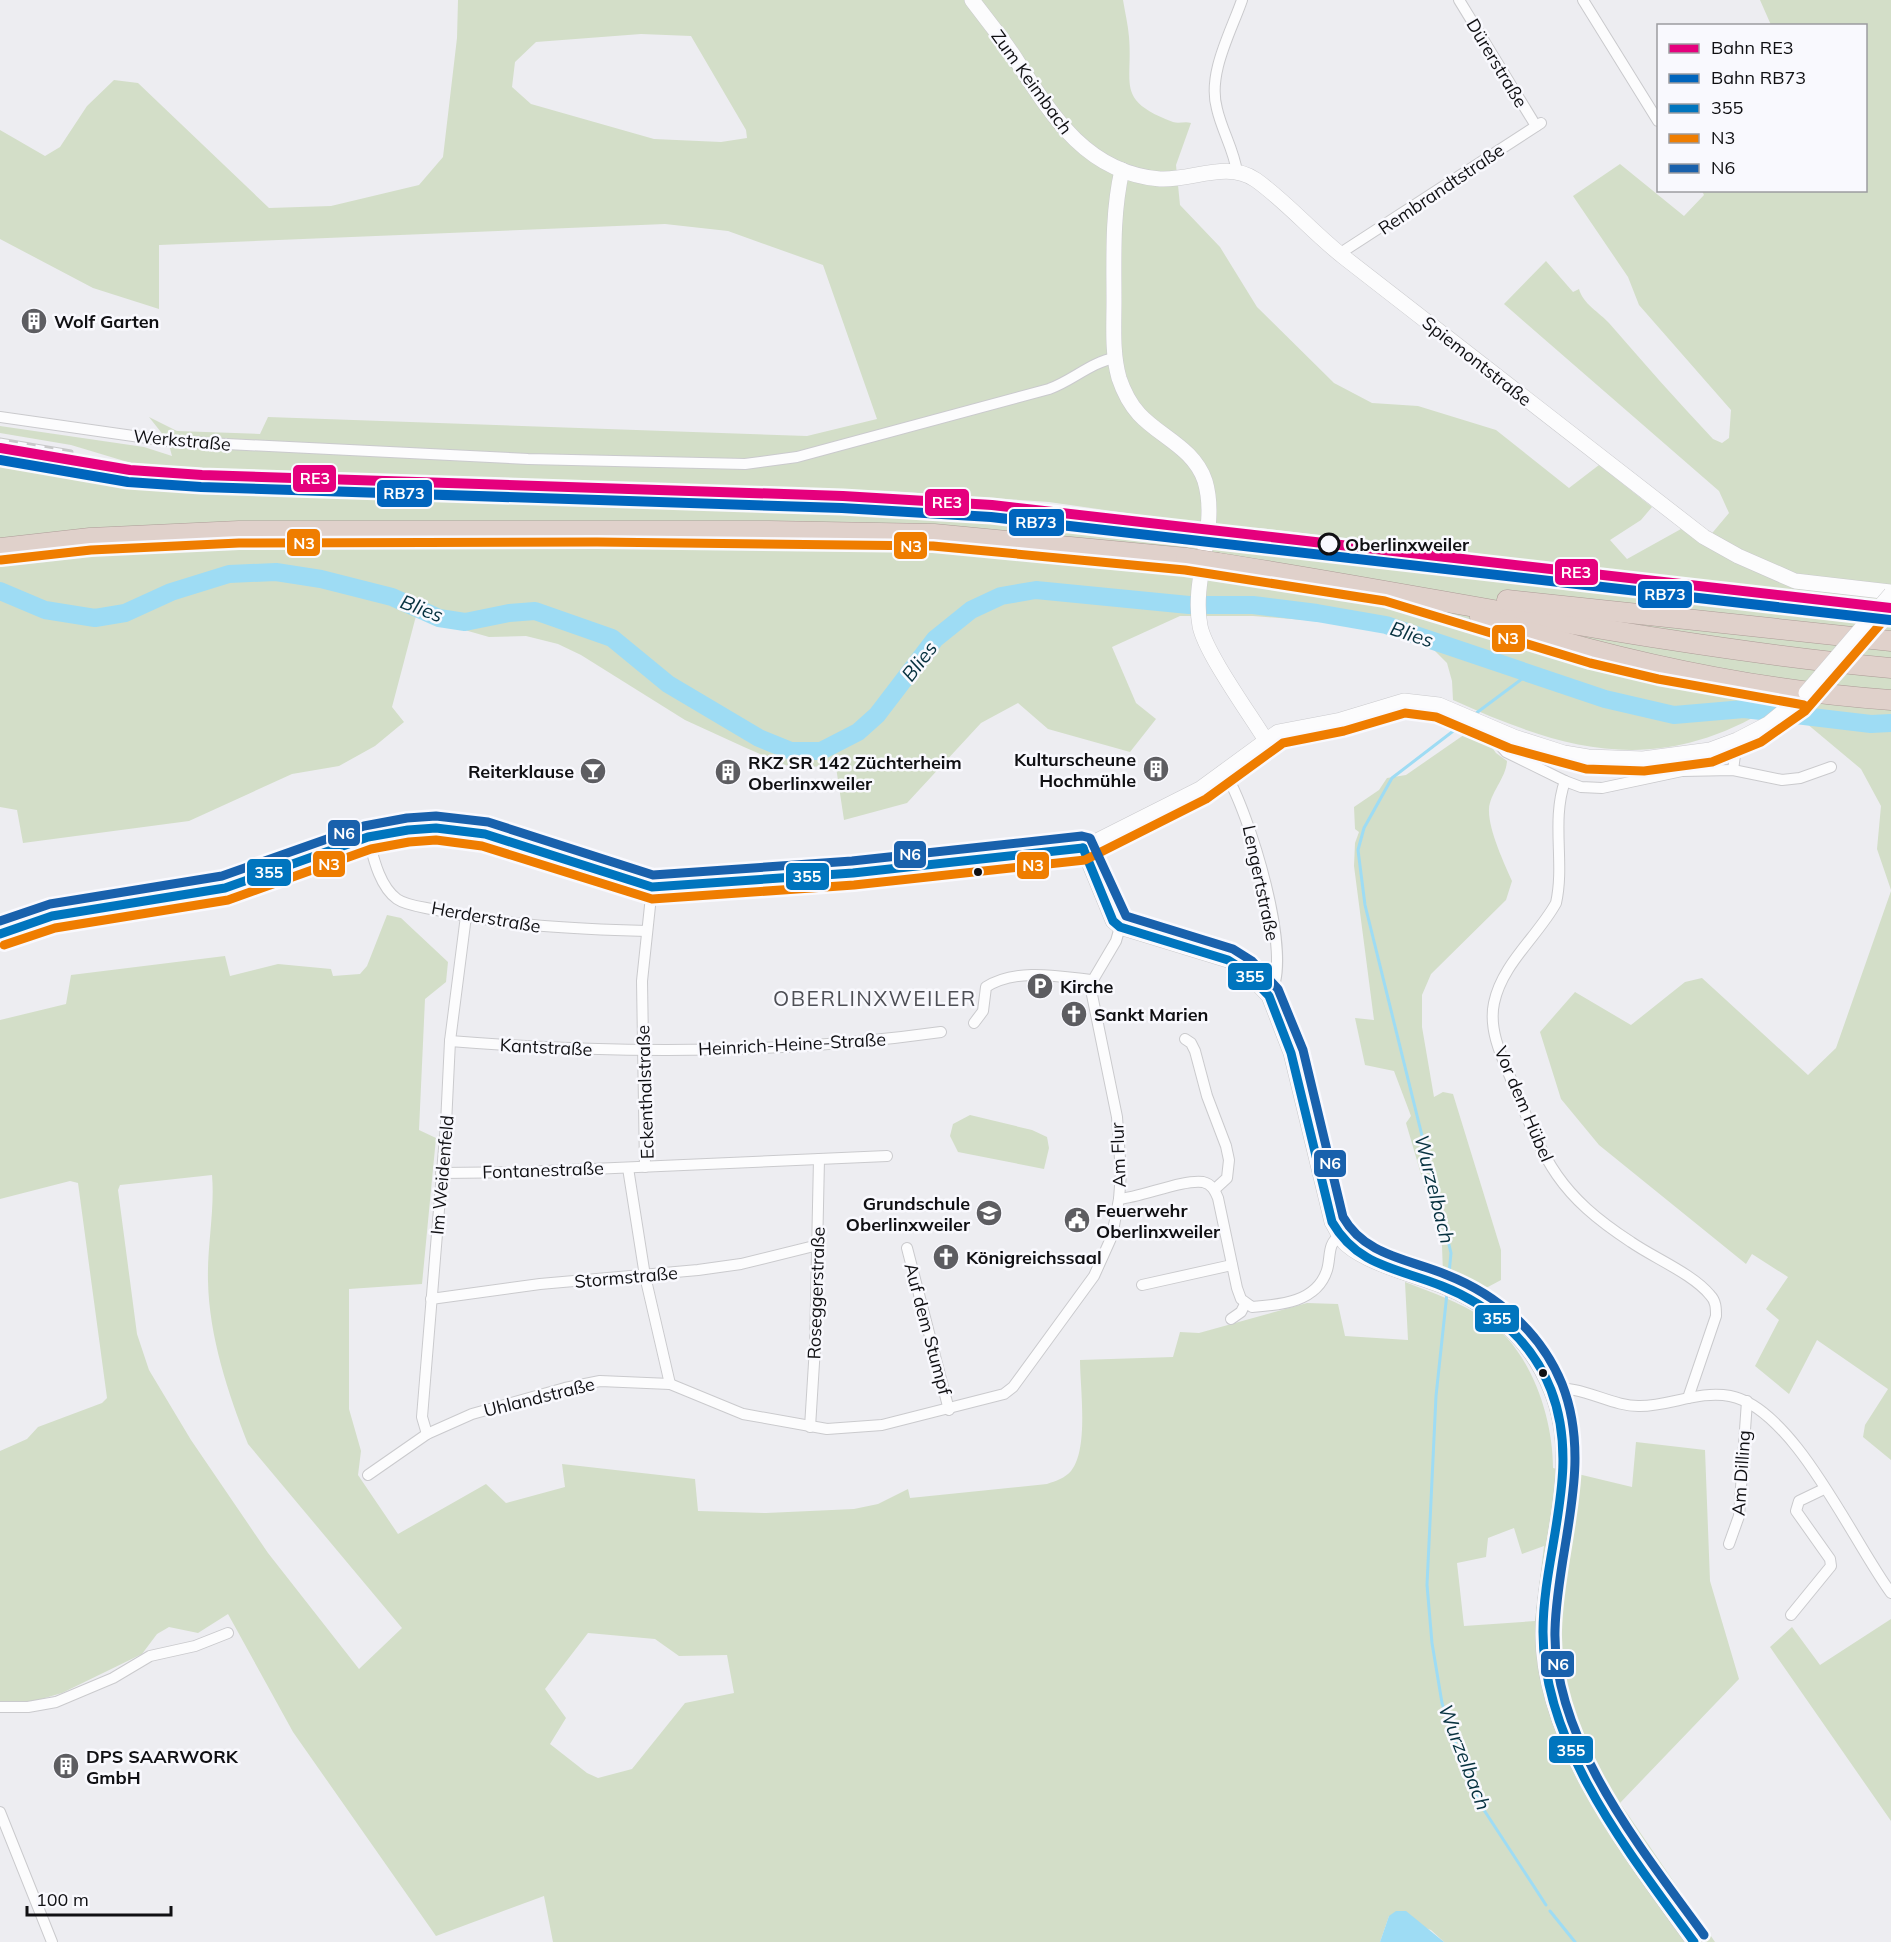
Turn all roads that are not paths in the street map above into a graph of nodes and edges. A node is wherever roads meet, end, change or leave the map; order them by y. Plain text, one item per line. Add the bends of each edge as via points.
1 (972, 0) edge
2 (1242, 0) edge
3 (1459, 0) edge
4 (1583, 0) edge
5 (1657, 118) edge
6 (1538, 124) joint
7 (1122, 170) junction
8 (1237, 172) junction
9 (1340, 254) junction
10 (1115, 358) junction
11 (0, 417) edge
12 (0, 548) edge
13 (1388, 589) junction
14 (1891, 593) edge
15 (1855, 637) junction
16 (1891, 641) edge
17 (1891, 669) edge
18 (1806, 693) junction
19 (1891, 700) edge
20 (1487, 725) junction
21 (1266, 739) junction
22 (1737, 740) junction
23 (1831, 767) dead end
24 (1733, 770) junction
25 (1225, 772) junction
26 (1565, 781) junction
27 (368, 837) junction
28 (1083, 848) junction
29 (652, 887) junction
30 (466, 916) junction
31 (1120, 927) junction
32 (647, 931) junction
33 (0, 934) edge
34 (1091, 980) junction
35 (1269, 996) junction
36 (974, 1023) dead end
37 (940, 1032) dead end
38 (1185, 1039) dead end
39 (450, 1041) junction
40 (642, 1052) junction
41 (887, 1156) dead end
42 (819, 1159) junction
43 (628, 1167) junction
44 (645, 1167) junction
45 (441, 1173) junction
46 (1215, 1189) junction
47 (1119, 1198) junction
48 (1340, 1236) junction
49 (818, 1245) junction
50 (907, 1248) dead end
51 (1232, 1265) junction
52 (645, 1276) junction
53 (1142, 1285) dead end
54 (431, 1299) junction
55 (1245, 1304) junction
56 (1231, 1319) dead end
57 (670, 1384) junction
58 (1551, 1390) junction
59 (1004, 1394) joint
60 (1688, 1398) junction
61 (1747, 1401) junction
62 (949, 1410) junction
63 (810, 1427) junction
64 (427, 1434) junction
65 (368, 1475) dead end
66 (1824, 1489) junction
67 (1728, 1544) dead end
68 (1891, 1593) edge
69 (1791, 1615) dead end
70 (228, 1632) dead end
71 (0, 1707) edge
72 (0, 1812) edge
73 (2, 1825) edge
74 (52, 1942) edge
75 (1694, 1942) edge

1 - 7 main road, Zum Keimbach via 1068,135 1089,153
2 - 8 street via 1219,64 1215,92
3 - 6 street, Dürerstraße
4 - 5 street
6 - 9 street, Rembrandtstraße
7 - 8 main road, Zum Keimbach via 1167,179
7 - 10 main road via 1114,228
8 - 9 main road, Spiemontstraße via 1264,186
9 - 14 main road, Spiemontstraße via 1704,537 1795,581
10 - 11 street, Werkstraße via 1097,363 1068,382 890,433 769,462 745,464 288,449 168,441
10 - 21 main road via 1123,389 1140,414 1200,469 1208,511 1199,615 1208,646
12 - 13 highway, bridge via 90,538 239,531 934,534 1186,558
13 - 15 highway
13 - 17 highway via 1681,642
13 - 18 highway via 1593,651
14 - 15 main road, bridge
15 - 16 highway
15 - 18 main road, bridge
18 - 19 highway
18 - 22 main road
20 - 21 main road via 1455,710 1404,701 1341,720 1287,729
20 - 22 main road via 1564,753 1614,759 1678,755 1710,750
20 - 26 street via 1506,752
21 - 25 main road
22 - 24 street
23 - 24 street via 1782,780
24 - 26 street via 1674,772 1602,788
25 - 28 main road via 1137,823
25 - 35 street, Lengertstraße via 1246,816 1268,899 1277,959 1276,982
26 - 60 street, Vor dem Hübel via 1558,826 1556,903 1499,987 1494,1004 1496,1036 1532,1129 1563,1185 1594,1217 1693,1281 1716,1304 1716,1316
27 - 29 main road via 408,830 466,831 525,845
27 - 30 street, Herderstraße via 378,870 389,892 398,900
27 - 33 main road via 225,888 52,916
28 - 29 main road via 853,873
28 - 31 main road via 1113,921
29 - 32 street, Eckenthalstraße
30 - 32 street, Herderstraße via 530,927
30 - 39 street, Im Weidenfeld
31 - 34 street via 1116,941
31 - 35 main road via 1228,960
32 - 40 street, Eckenthalstraße
34 - 36 street via 1043,975 993,982 986,987 983,1011
34 - 47 street, Am Flur via 1119,1135
35 - 48 main road via 1291,1053 1327,1203
37 - 40 street, Heinrich-Heine-Straße via 862,1043
38 - 46 street via 1196,1052 1229,1160 1227,1178
39 - 40 street, Kantstraße
39 - 45 street, Im Weidenfeld
40 - 44 street, Eckenthalstraße
41 - 42 street, Eckenthalstraße
42 - 44 street, Eckenthalstraße
42 - 49 street, Roseggerstraße
43 - 44 street, Fontanestraße
43 - 45 street, Fontanestraße
43 - 52 street
45 - 54 street, Im Weidenfeld
46 - 47 street via 1202,1182
46 - 51 street
47 - 59 street, Am Flur via 1112,1236 1094,1276 1029,1369
48 - 55 street via 1333,1242 1327,1270 1309,1295 1261,1306
48 - 58 main road via 1359,1253 1450,1289 1505,1322 1528,1348
49 - 52 street, Stormstraße via 741,1264
49 - 63 street, Roseggerstraße
50 - 62 street, Auf dem Stumpf
51 - 53 street
51 - 55 street
52 - 54 street, Stormstraße via 540,1284
52 - 57 street
54 - 64 street, Im Weidenfeld via 422,1417
55 - 56 street
57 - 63 street, Uhlandstraße via 743,1414
57 - 64 street, Uhlandstraße via 613,1380 565,1388 472,1414
58 - 60 street, Am Dilling via 1571,1390 1638,1407
58 - 75 main road via 1563,1444 1543,1632 1551,1697 1616,1832
59 - 62 street, Uhlandstraße
60 - 61 street, Am Dilling via 1712,1394
61 - 66 street, Am Dilling via 1790,1437
61 - 67 street, Am Dilling via 1739,1516
62 - 63 street, Uhlandstraße via 850,1429
64 - 65 street, Uhlandstraße
66 - 68 street, Am Dilling
66 - 69 street via 1799,1501 1796,1511 1831,1566
70 - 71 street via 195,1646 150,1656 112,1678 56,1702
72 - 73 street
73 - 74 street

